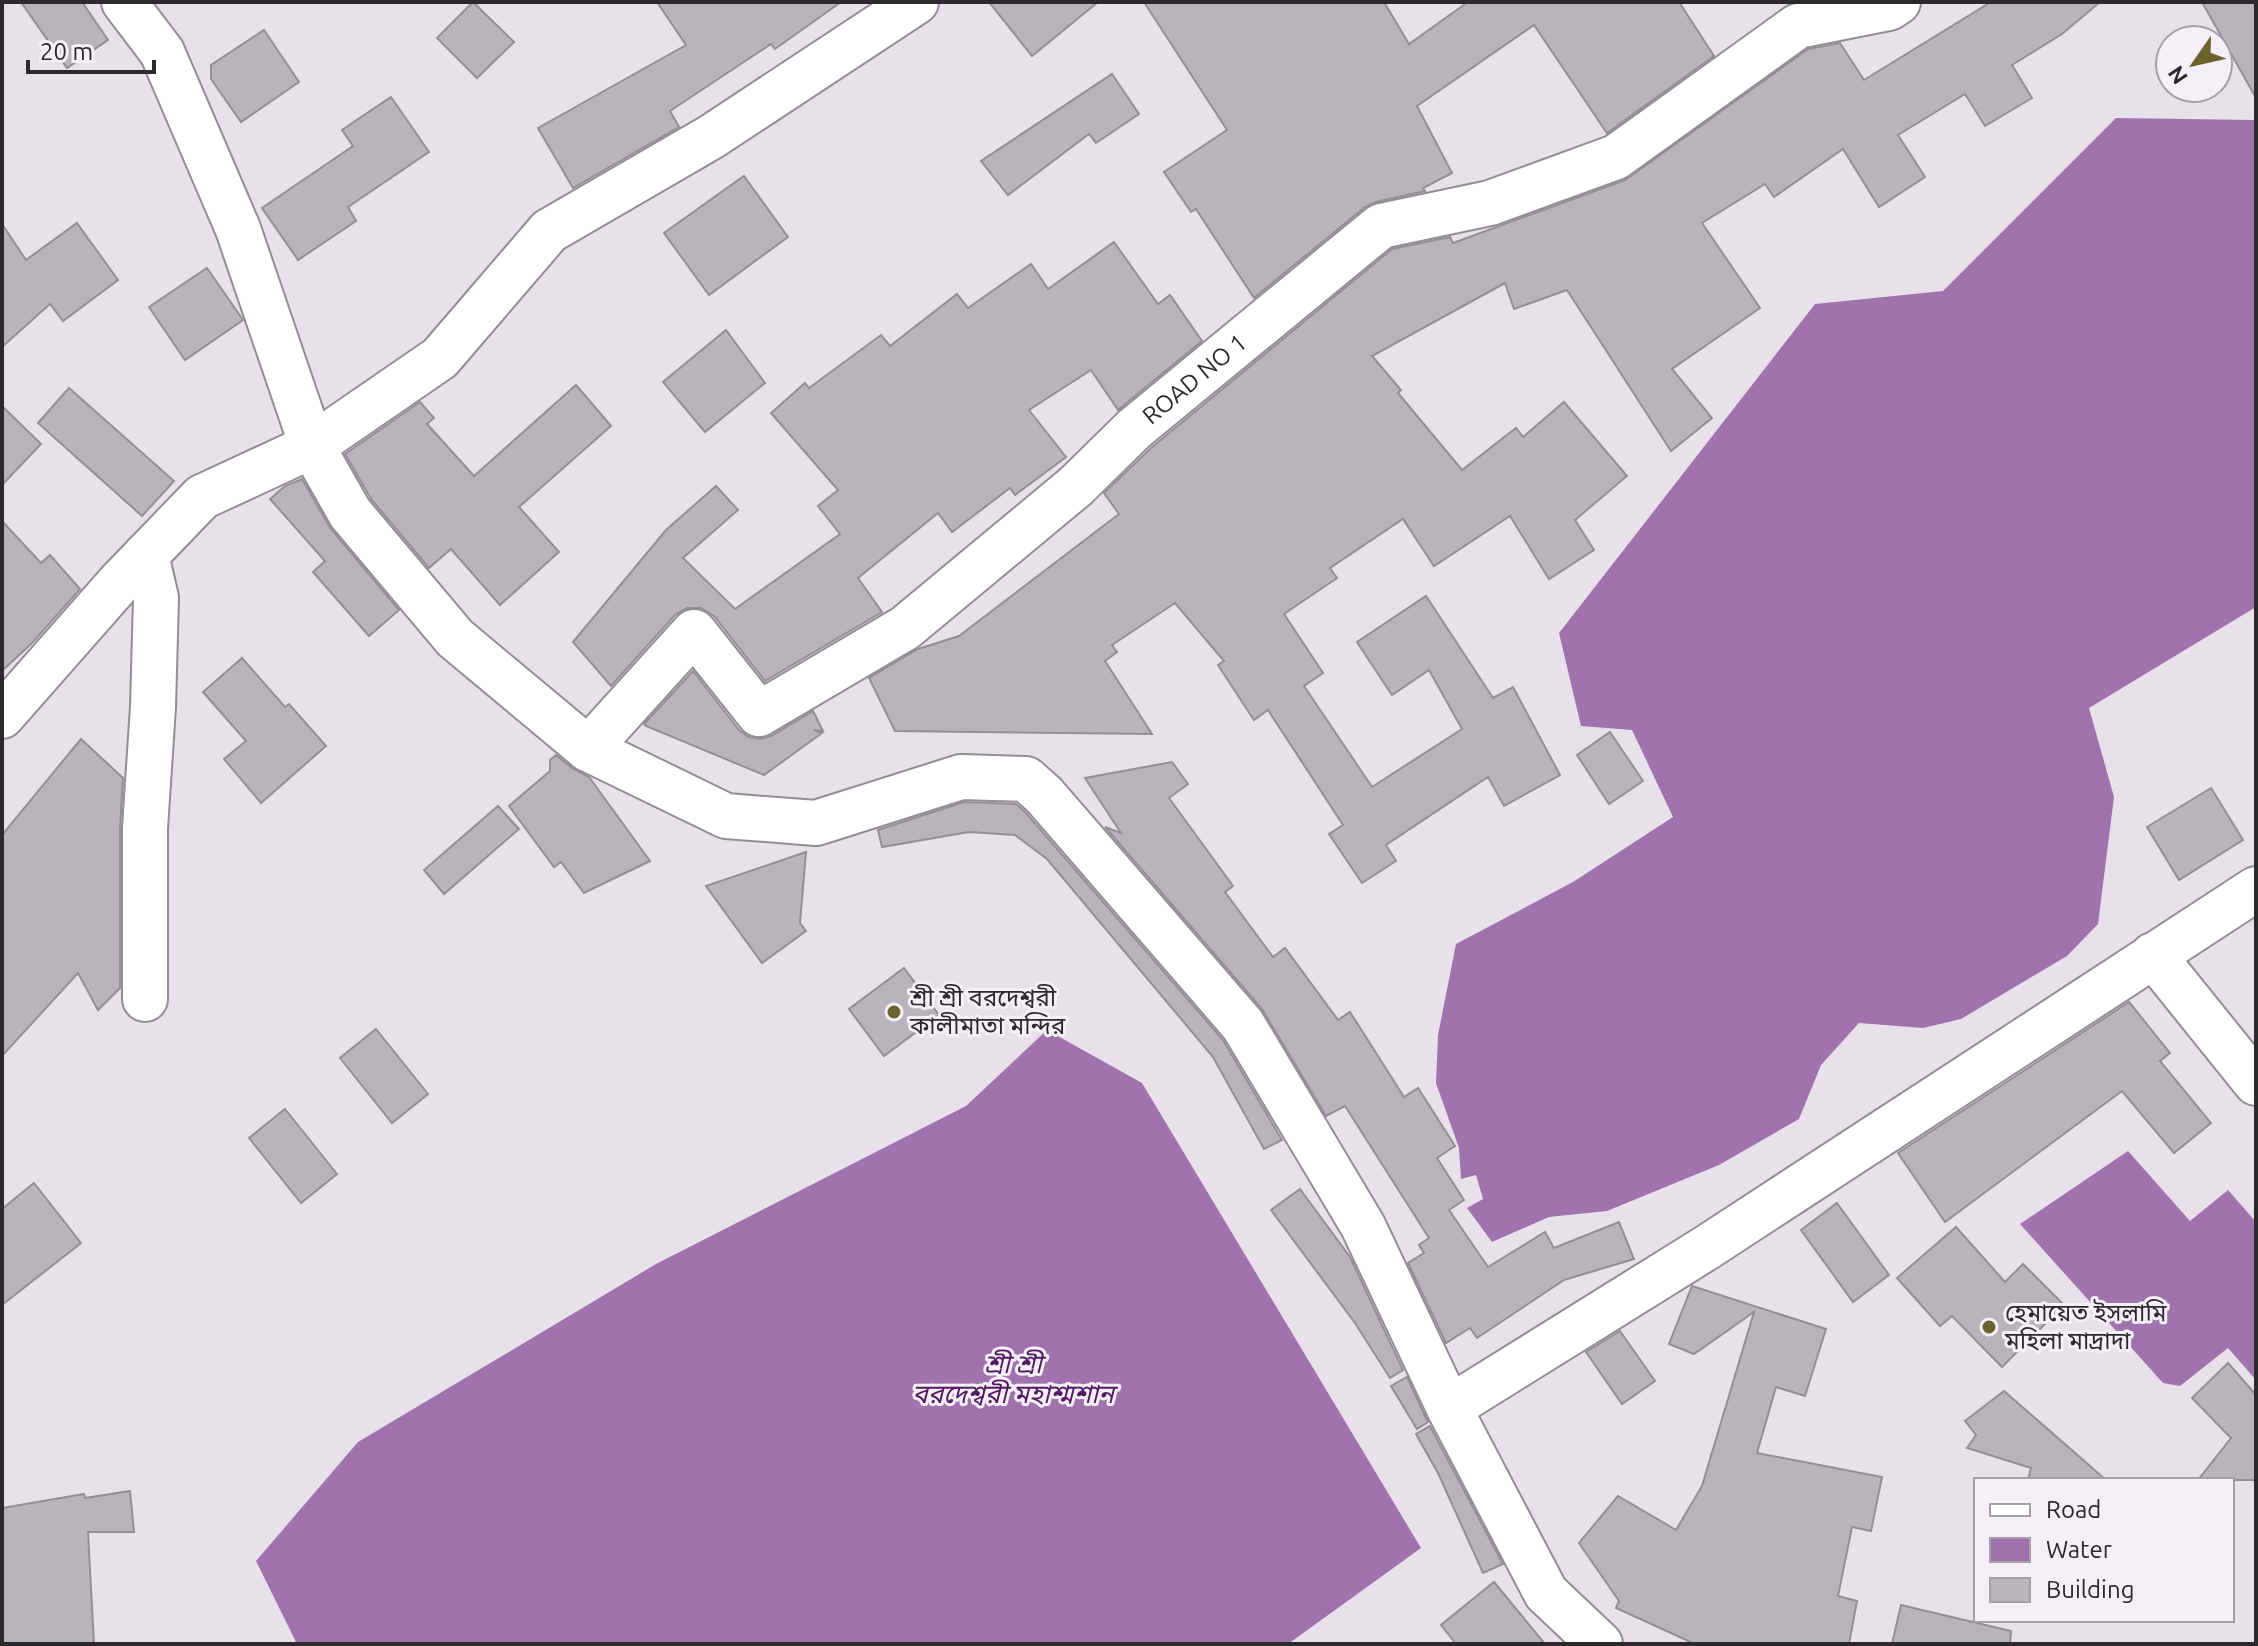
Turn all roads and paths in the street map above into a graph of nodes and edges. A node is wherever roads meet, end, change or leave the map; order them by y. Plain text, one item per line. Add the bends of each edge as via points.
1 (124, 2) edge
2 (916, 2) edge
3 (1898, 2) edge
4 (312, 446) junction
5 (146, 555) junction
6 (2, 716) edge
7 (588, 749) junction
8 (2256, 889) edge
9 (2153, 955) junction
10 (145, 999) dead end
11 (2256, 1083) edge
12 (1449, 1408) junction
13 (1590, 1641) edge

1 - 4 street via 162,52 238,229
2 - 4 street via 711,137 549,231 440,358
3 - 7 street, ROAD NO 1 via 1798,26 1616,157 1490,203 1381,226 1134,429 1076,486 905,628 759,714 694,632
4 - 5 street via 202,497
4 - 7 street via 350,513 455,638
5 - 6 street
5 - 10 street via 156,598 145,828
7 - 12 street via 726,816 816,823 961,777 1026,779 1243,1025 1363,1226
8 - 9 street
9 - 11 street
9 - 12 street via 1706,1248
12 - 13 street via 1546,1593

